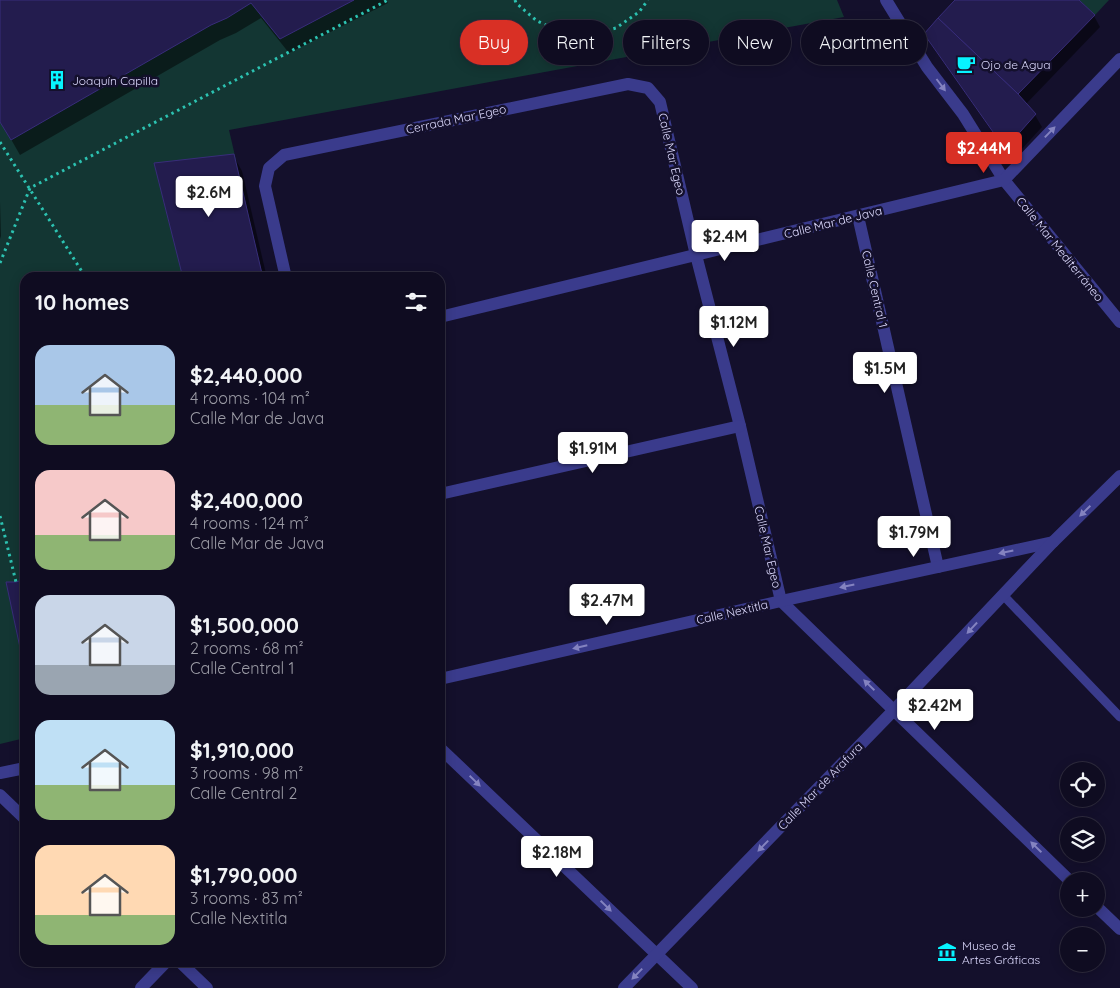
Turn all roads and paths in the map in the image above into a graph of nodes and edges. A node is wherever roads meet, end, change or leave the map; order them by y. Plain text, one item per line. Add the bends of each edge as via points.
1 (388, 0) edge
2 (515, 0) edge
3 (648, 0) edge
4 (886, 0) edge
5 (1120, 59) edge
6 (660, 102) joint
7 (0, 142) edge
8 (1004, 180) junction
9 (30, 188) junction
10 (858, 216) junction
11 (696, 255) junction
12 (0, 263) edge
13 (82, 272) edge
14 (285, 272) edge
15 (445, 316) edge
16 (1120, 322) edge
17 (740, 426) junction
18 (1120, 476) edge
19 (445, 493) edge
20 (0, 516) edge
21 (1053, 542) junction
22 (938, 567) junction
23 (16, 582) dead end
24 (1003, 595) junction
25 (781, 600) junction
26 (445, 678) edge
27 (894, 710) junction
28 (1120, 718) edge
29 (445, 753) edge
30 (20, 769) edge
31 (0, 773) edge
32 (0, 796) edge
33 (20, 814) edge
34 (1061, 872) edge
35 (1105, 915) edge
36 (1120, 929) edge
37 (657, 954) junction
38 (161, 967) edge
39 (185, 967) edge
40 (141, 988) edge
41 (207, 988) edge
42 (624, 988) edge
43 (692, 988) edge

1 - 9 path
2 - 3 path via 537,21 562,32 590,35 616,28 639,12
4 -> 8 street, Calle Mar Mediterráneo
8 -> 5 street
6 - 11 street, Calle Mar Egeo
6 - 14 street, Cerrada Mar Egeo via 648,88 628,84 284,155 269,168 265,186
7 - 9 path
8 - 10 street, Calle Mar de Java
8 - 16 street, Calle Mar Mediterráneo
9 - 12 path
9 - 13 path
10 - 11 street, Calle Mar de Java
10 - 22 street, Calle Central 1
11 - 15 street, Calle Mar de Java
11 - 17 street, Calle Mar Egeo
17 - 19 street
17 - 25 street, Calle Mar Egeo
18 -> 21 street, Calle Mar de Arafura
20 - 23 path
21 -> 22 street, Calle Nextitla
21 - 24 street, Calle Mar de Arafura
22 -> 25 street, Calle Nextitla
24 -> 27 street, Calle Mar de Arafura
24 - 28 lane
25 -> 26 street, Calle Nextitla
27 -> 25 street, Calle Mar Egeo
34 -> 27 street, Calle Mar Egeo
27 -> 37 street, Calle Mar de Arafura
29 -> 37 street
30 - 31 street
32 - 33 street
35 - 36 street
37 -> 42 street, Calle Mar de Arafura
37 - 43 street
38 - 40 street
39 - 41 street

